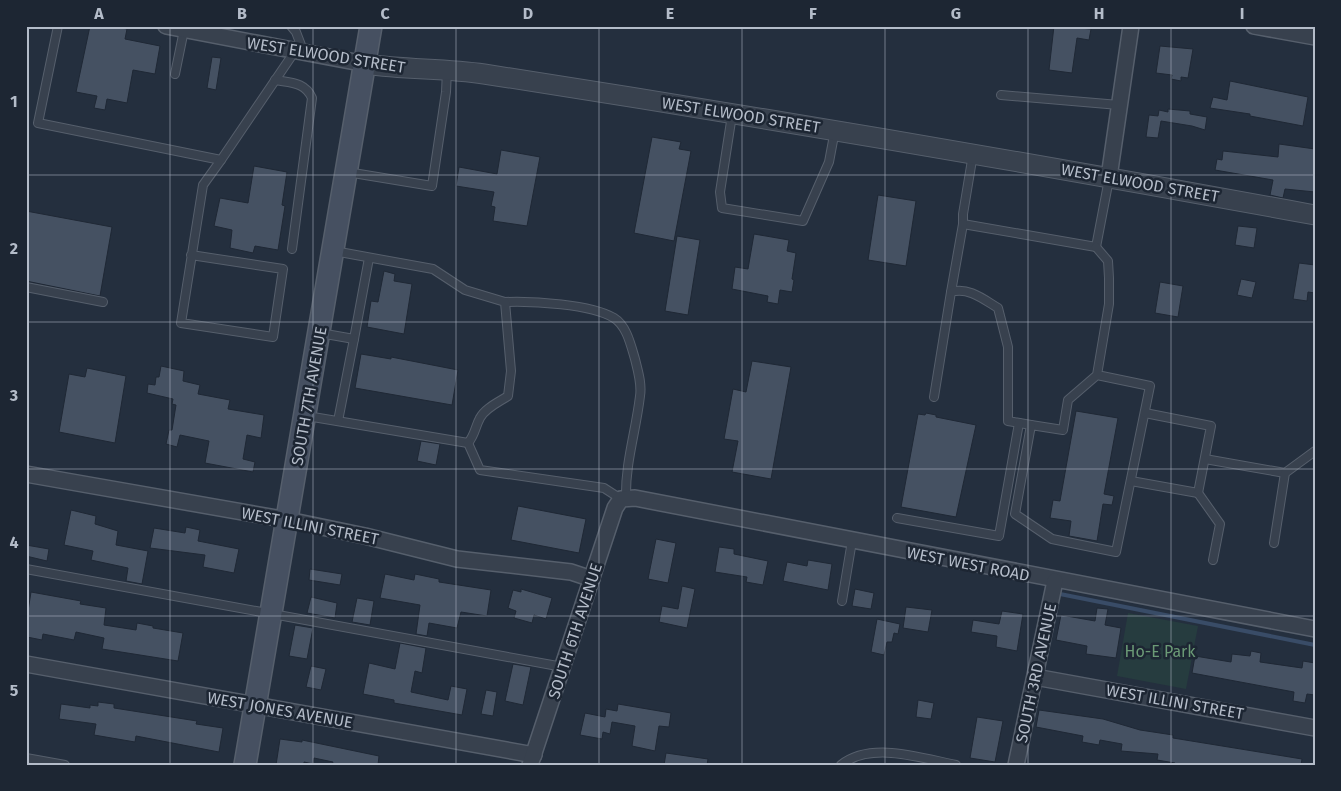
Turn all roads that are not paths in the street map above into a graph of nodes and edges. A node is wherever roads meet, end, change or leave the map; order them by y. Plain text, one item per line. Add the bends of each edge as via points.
1 (58, 26) edge
2 (166, 26) edge
3 (291, 26) edge
4 (371, 26) edge
5 (1131, 26) edge
6 (1254, 26) edge
7 (184, 30) junction
8 (1315, 37) edge
9 (300, 52) junction
10 (366, 64) junction
11 (447, 69) junction
12 (175, 74) dead end
13 (275, 80) junction
14 (1001, 95) dead end
15 (1120, 105) junction
16 (732, 113) junction
17 (835, 130) junction
18 (973, 154) junction
19 (221, 160) junction
20 (347, 172) junction
21 (1109, 177) junction
22 (1315, 215) edge
23 (963, 224) junction
24 (1096, 247) junction
25 (292, 249) dead end
26 (334, 251) junction
27 (191, 255) junction
28 (369, 258) junction
29 (26, 287) edge
30 (951, 292) junction
31 (103, 302) dead end
32 (505, 302) junction
33 (320, 333) junction
34 (354, 339) junction
35 (1097, 375) junction
36 (934, 397) dead end
37 (1145, 413) junction
38 (306, 416) junction
39 (338, 422) junction
40 (1019, 423) junction
41 (1030, 425) junction
42 (468, 443) junction
43 (1315, 452) edge
44 (1205, 459) junction
45 (1286, 473) junction
46 (26, 474) edge
47 (1131, 481) junction
48 (1198, 493) junction
49 (624, 499) junction
50 (897, 518) dead end
51 (288, 520) junction
52 (852, 541) junction
53 (1274, 543) dead end
54 (1213, 560) dead end
55 (26, 569) edge
56 (592, 579) junction
57 (1056, 581) junction
58 (842, 601) dead end
59 (272, 613) junction
60 (1315, 629) edge
61 (26, 664) edge
62 (563, 667) junction
63 (1035, 677) junction
64 (255, 706) junction
65 (1315, 728) edge
66 (26, 758) edge
67 (532, 760) edge
68 (65, 765) edge
69 (245, 765) edge
70 (841, 765) edge
71 (956, 765) edge
72 (1016, 765) edge

1 - 19 lane via 38,123
2 - 7 street, WEST ELWOOD STREET
3 - 9 lane via 296,32
4 - 10 main road, SOUTH 7TH AVENUE
5 - 15 street
6 - 8 street
7 - 9 street, WEST ELWOOD STREET
7 - 12 lane
9 - 10 street, WEST ELWOOD STREET
9 - 13 lane
10 - 11 street, WEST ELWOOD STREET via 401,70
10 - 20 main road, SOUTH 7TH AVENUE
11 - 16 street, WEST ELWOOD STREET
11 - 20 lane via 432,186
13 - 19 lane
13 - 25 lane via 302,85 308,88 312,98
14 - 15 lane
15 - 21 street
16 - 17 street, WEST ELWOOD STREET
16 - 17 lane via 720,192 722,208 803,222 829,162
17 - 18 street, WEST ELWOOD STREET
18 - 21 street, WEST ELWOOD STREET
18 - 23 lane
19 - 27 lane via 203,185
20 - 26 main road, SOUTH 7TH AVENUE
21 - 22 street, WEST ELWOOD STREET
21 - 24 lane
23 - 24 lane
23 - 30 lane
24 - 35 lane via 1108,261 1110,278
26 - 28 lane
26 - 33 main road, SOUTH 7TH AVENUE
27 - 27 lane via 181,323 273,337 283,269
28 - 32 lane via 433,269 465,290
28 - 34 lane
29 - 31 lane
30 - 36 lane
30 - 40 lane via 970,292 998,308 1008,347 1008,421
32 - 42 lane via 511,371 508,396 480,417 474,436
32 - 49 lane via 533,301 587,310 615,318 624,328 639,375 641,394
33 - 34 lane
33 - 38 main road, SOUTH 7TH AVENUE
34 - 39 lane
35 - 37 lane via 1150,386
35 - 41 lane via 1068,400 1064,430
37 - 44 lane via 1212,426
37 - 47 lane
38 - 39 lane
38 - 51 main road, SOUTH 7TH AVENUE
39 - 42 lane
40 - 41 lane
40 - 50 lane via 999,536
41 - 47 lane via 1015,514 1052,540 1116,552
42 - 49 lane via 480,470 604,488
43 - 45 lane
44 - 45 lane
44 - 48 lane
45 - 53 lane
46 - 51 street, WEST ILLINI STREET
47 - 48 lane
48 - 54 lane via 1220,524
49 - 52 street, WEST WEST ROAD via 635,498
49 - 56 street, SOUTH 6TH AVENUE via 615,508
51 - 56 street, WEST ILLINI STREET via 456,559 571,572
51 - 59 main road, SOUTH 7TH AVENUE
52 - 57 street, WEST WEST ROAD
52 - 58 lane
55 - 59 lane
56 - 62 street, SOUTH 6TH AVENUE
57 - 60 street, WEST WEST ROAD
57 - 63 street, SOUTH 3RD AVENUE
59 - 62 lane
59 - 64 main road, SOUTH 7TH AVENUE
61 - 64 street, WEST JONES AVENUE
62 - 67 street, SOUTH 6TH AVENUE
63 - 65 street, WEST ILLINI STREET
63 - 72 street, SOUTH 3RD AVENUE
64 - 67 street, WEST JONES AVENUE
64 - 69 main road, SOUTH 7TH AVENUE
66 - 68 lane
70 - 71 lane via 859,755 884,752

